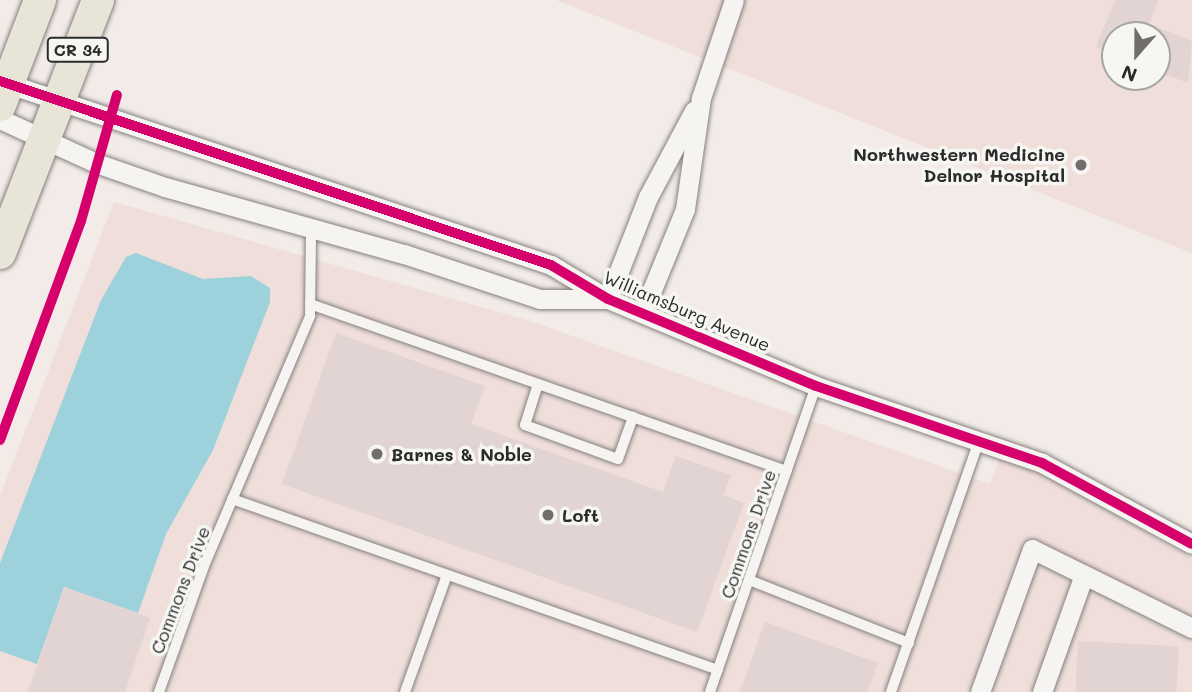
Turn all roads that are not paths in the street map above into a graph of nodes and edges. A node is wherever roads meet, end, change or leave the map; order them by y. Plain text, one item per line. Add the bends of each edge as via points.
1 (40, 0) edge
2 (98, 0) edge
3 (734, 0) edge
4 (3, 90) edge
5 (701, 98) junction
6 (59, 101) junction
7 (0, 119) edge
8 (43, 139) junction
9 (311, 227) junction
10 (0, 253) edge
11 (608, 299) junction
12 (310, 303) junction
13 (643, 312) junction
14 (538, 384) junction
15 (816, 386) junction
16 (633, 417) junction
17 (978, 444) junction
18 (787, 471) junction
19 (232, 499) junction
20 (1192, 544) edge
21 (447, 575) junction
22 (1084, 575) junction
23 (749, 580) junction
24 (1192, 628) edge
25 (908, 643) junction
26 (718, 670) junction
27 (159, 692) edge
28 (405, 692) edge
29 (710, 692) edge
30 (891, 692) edge
31 (980, 692) edge
32 (1042, 692) edge

1 - 4 main road, CR 34
2 - 6 main road, CR 34
3 - 5 street
4 - 6 street, Williamsburg Avenue
5 - 11 street via 648,197
5 - 13 street via 685,209
6 - 8 main road, CR 34
6 - 11 street, Williamsburg Avenue via 551,265
7 - 8 street, Williamsburg Avenue
8 - 9 street, Williamsburg Avenue via 165,187
8 - 10 main road, CR 34
9 - 11 street, Williamsburg Avenue via 540,299
9 - 12 lane, Commons Drive
11 - 13 street, Williamsburg Avenue
12 - 14 lane
12 - 19 lane, Commons Drive via 310,316
13 - 15 street, Williamsburg Avenue
14 - 16 lane
14 - 16 lane via 525,425 618,459
15 - 17 street, Williamsburg Avenue
15 - 18 lane, Commons Drive
16 - 18 lane
17 - 20 street, Williamsburg Avenue via 1042,463
17 - 25 lane
18 - 23 lane, Commons Drive
19 - 21 lane
19 - 27 lane, Commons Drive
21 - 26 lane
21 - 28 lane
22 - 24 street
22 - 31 street via 1032,550
22 - 32 street
23 - 25 lane
23 - 26 lane, Commons Drive
25 - 30 lane
26 - 29 lane, Commons Drive

